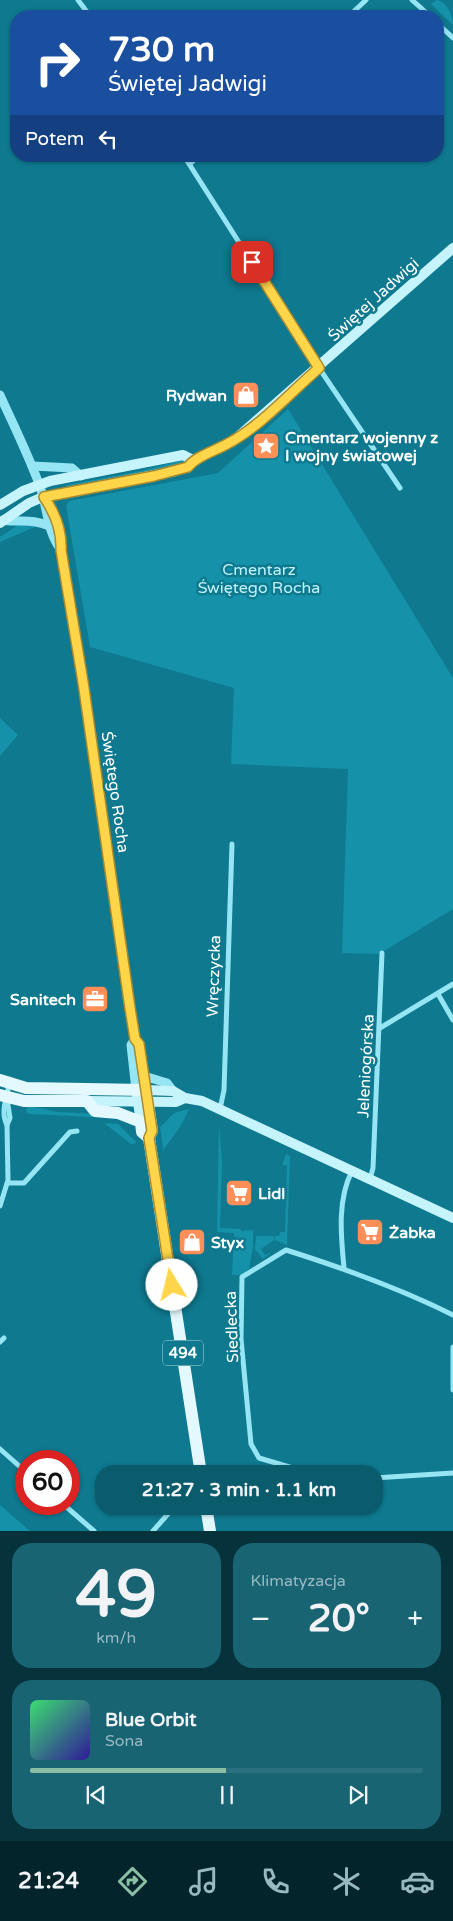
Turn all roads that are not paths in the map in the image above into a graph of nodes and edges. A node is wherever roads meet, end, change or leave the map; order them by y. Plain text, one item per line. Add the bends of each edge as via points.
1 (366, 0) edge
2 (412, 0) edge
3 (355, 10) edge
4 (423, 10) edge
5 (190, 164) edge
6 (453, 248) edge
7 (319, 368) junction
8 (0, 394) edge
9 (193, 460) junction
10 (32, 466) junction
11 (82, 476) junction
12 (39, 484) junction
13 (400, 488) dead end
14 (44, 497) junction
15 (0, 505) edge
16 (2, 522) edge
17 (49, 526) junction
18 (61, 550) junction
19 (232, 844) dead end
20 (382, 953) dead end
21 (453, 984) edge
22 (438, 994) junction
23 (453, 1020) edge
24 (380, 1028) junction
25 (135, 1039) junction
26 (144, 1076) junction
27 (5, 1082) edge
28 (173, 1091) junction
29 (4, 1096) edge
30 (142, 1096) junction
31 (184, 1098) junction
32 (87, 1101) junction
33 (220, 1110) junction
34 (141, 1122) junction
35 (7, 1125) junction
36 (77, 1131) dead end
37 (149, 1138) junction
38 (352, 1171) junction
39 (370, 1179) junction
40 (8, 1183) junction
41 (0, 1206) edge
42 (453, 1218) edge
43 (344, 1268) junction
44 (453, 1316) edge
45 (453, 1348) edge
46 (452, 1364) edge
47 (453, 1390) edge
48 (0, 1449) edge
49 (15, 1462) edge
50 (200, 1465) edge
51 (283, 1465) edge
52 (453, 1473) edge
53 (383, 1477) edge
54 (75, 1515) edge
55 (167, 1515) edge
56 (207, 1515) edge
57 (94, 1531) edge
58 (154, 1531) edge
59 (210, 1531) edge

1 - 3 street
2 - 4 street
5 - 7 street
6 - 7 main road, Świętej Jadwigi
7 - 9 main road, Świętej Jadwigi via 240,436
7 - 13 street
8 - 10 street, Świętego Rocha
9 - 11 main road, Świętej Jadwigi via 183,455
9 - 14 main road, Świętej Jadwigi via 188,467 175,471
10 - 11 street via 72,468
10 - 12 street, Świętego Rocha
11 - 12 main road, Świętej Jadwigi
12 - 14 street, Świętego Rocha
12 - 15 main road, Świętej Jadwigi
14 - 16 main road, Świętej Jadwigi
14 - 17 street, Świętego Rocha
14 - 18 street, Świętego Rocha via 56,516
16 - 17 street via 37,520
17 - 18 street, Świętego Rocha via 54,542
18 - 25 street, Świętego Rocha
19 - 33 street, Wręczycka via 224,1090
20 - 24 street, Jeleniogórska
21 - 22 street
22 - 23 street
22 - 24 street
24 - 39 street, Jeleniogórska via 373,1174
25 - 26 street, Świętego Rocha via 139,1044
25 - 30 street, Świętego Rocha via 131,1045
26 - 28 street via 167,1083
26 - 30 street, Świętego Rocha
27 - 29 street
27 - 30 main road via 26,1088
28 - 30 main road
28 - 31 main road
29 - 32 main road via 24,1101
29 - 35 street via 10,1118
29 - 35 street via 1,1111
30 - 31 main road via 176,1102
30 - 32 main road
30 - 34 main road, Świętego Rocha / 494
30 - 37 main road, Świętego Rocha / 494 via 152,1131
31 - 33 main road via 202,1101
32 - 34 main road via 95,1110 118,1113
33 - 38 main road
34 - 37 main road, Świętego Rocha / 494 via 142,1132
35 - 40 street
36 - 40 street via 70,1132 24,1183
37 - 50 main road, Świętego Rocha / 494
38 - 39 main road
38 - 43 street via 345,1190 340,1232
39 - 42 main road
40 - 41 street
43 - 44 street, Siedlecka via 414,1296
43 - 51 street, Siedlecka via 286,1250 242,1277 241,1339 251,1444 259,1458
45 - 46 street
46 - 47 street
48 - 49 street
52 - 53 street
54 - 57 street
55 - 58 street
56 - 59 main road

